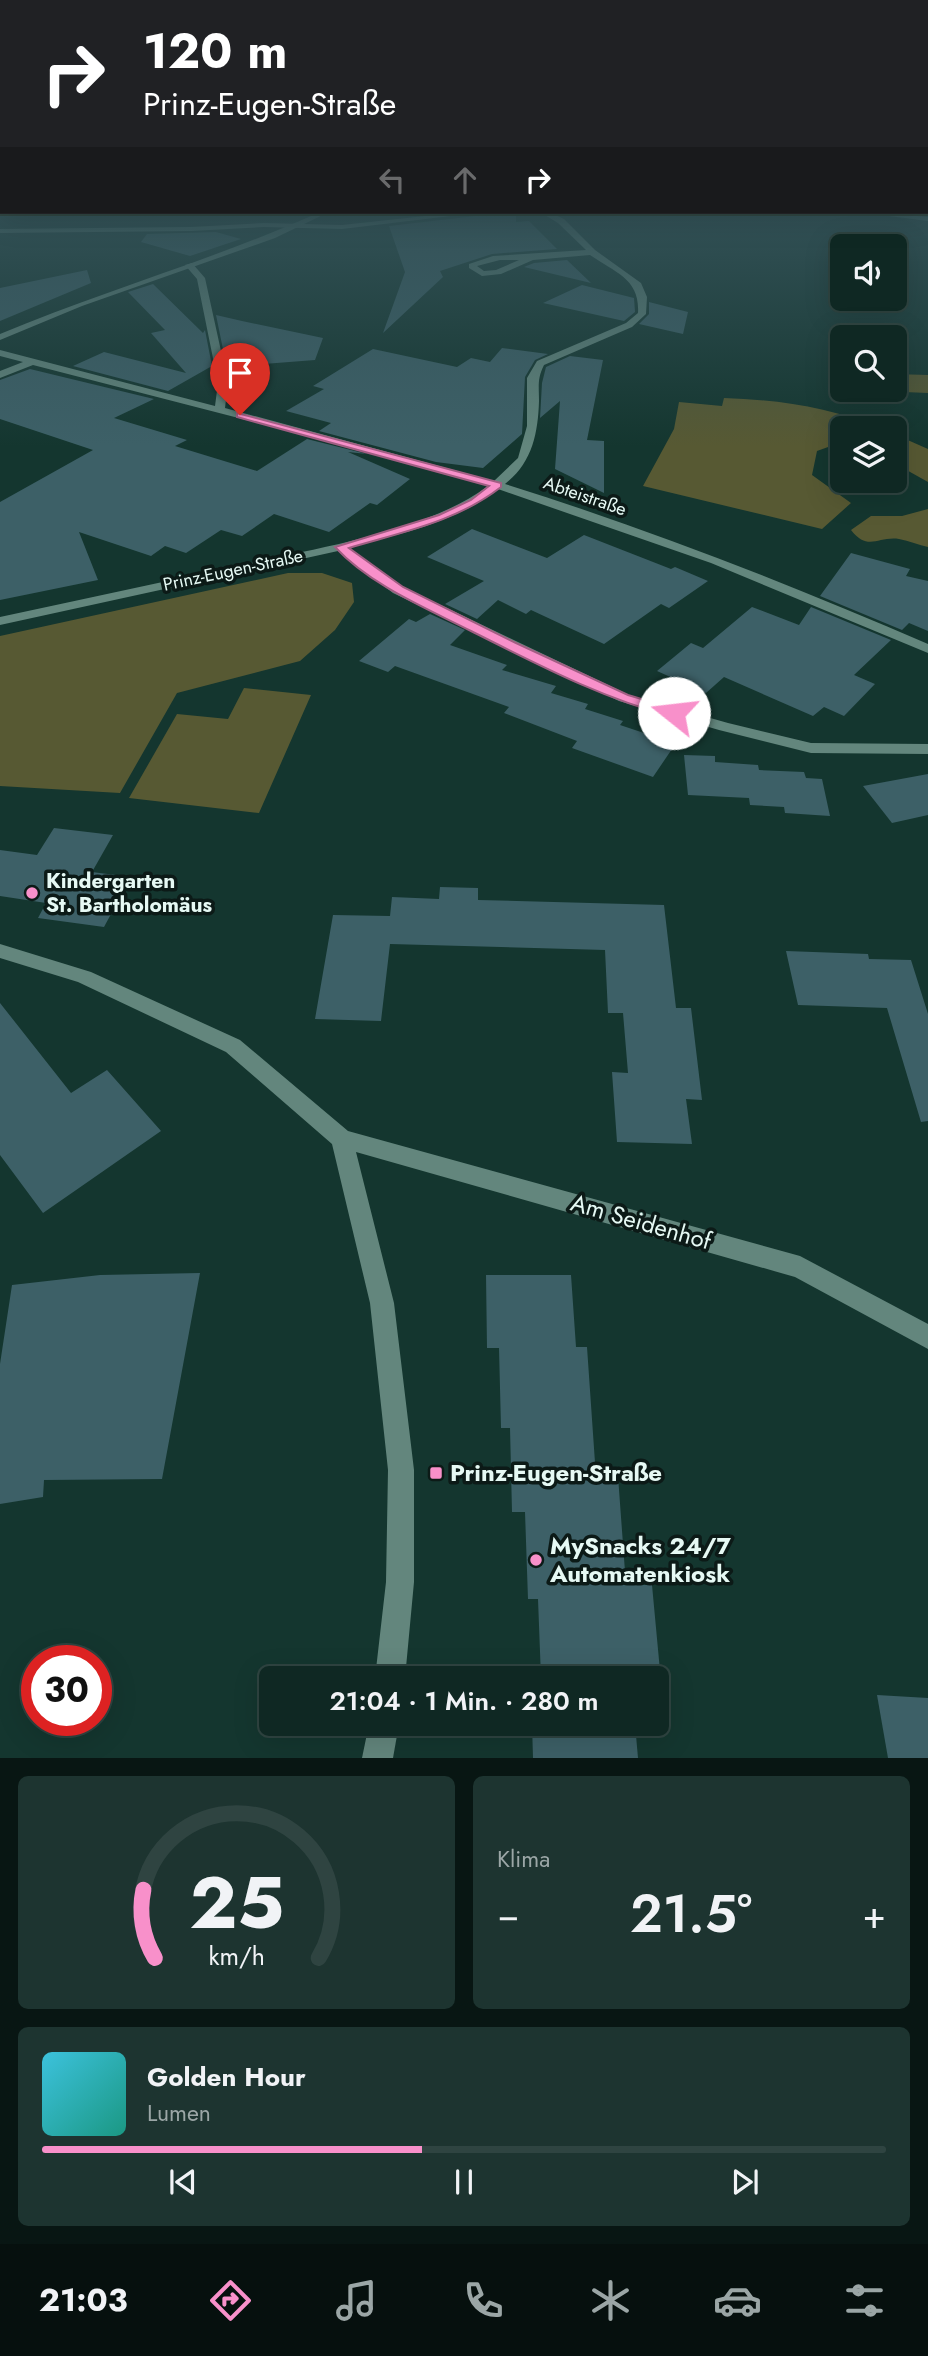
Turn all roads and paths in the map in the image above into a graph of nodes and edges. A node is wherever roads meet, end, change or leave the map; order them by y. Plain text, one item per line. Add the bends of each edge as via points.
1 (142, 282) edge
2 (202, 282) edge
3 (634, 282) edge
4 (0, 337) edge
5 (0, 353) edge
6 (33, 361) junction
7 (0, 375) edge
8 (220, 409) junction
9 (497, 485) junction
10 (340, 547) junction
11 (0, 621) edge
12 (928, 649) edge
13 (928, 749) edge
14 (0, 951) edge
15 (342, 1139) junction
16 (928, 1337) edge
17 (391, 1666) edge
18 (382, 1736) edge
19 (377, 1758) edge

1 - 4 street
2 - 8 street via 223,383
3 - 9 street, Prinz-Eugen-Straße via 643,297 642,314 629,326 540,363 533,378 527,449
5 - 6 street, Abteistraße
6 - 7 street
6 - 8 street, Abteistraße
8 - 9 street, Abteistraße
9 - 10 street, Prinz-Eugen-Straße via 443,517
9 - 12 street, Abteistraße via 752,574
10 - 11 street, Prinz-Eugen-Straße
10 - 13 street via 398,590 624,698 811,748
14 - 15 street via 84,977 233,1046
15 - 16 street, Am Seidenhof via 800,1267
15 - 17 street via 382,1303 401,1469 400,1582
18 - 19 street

